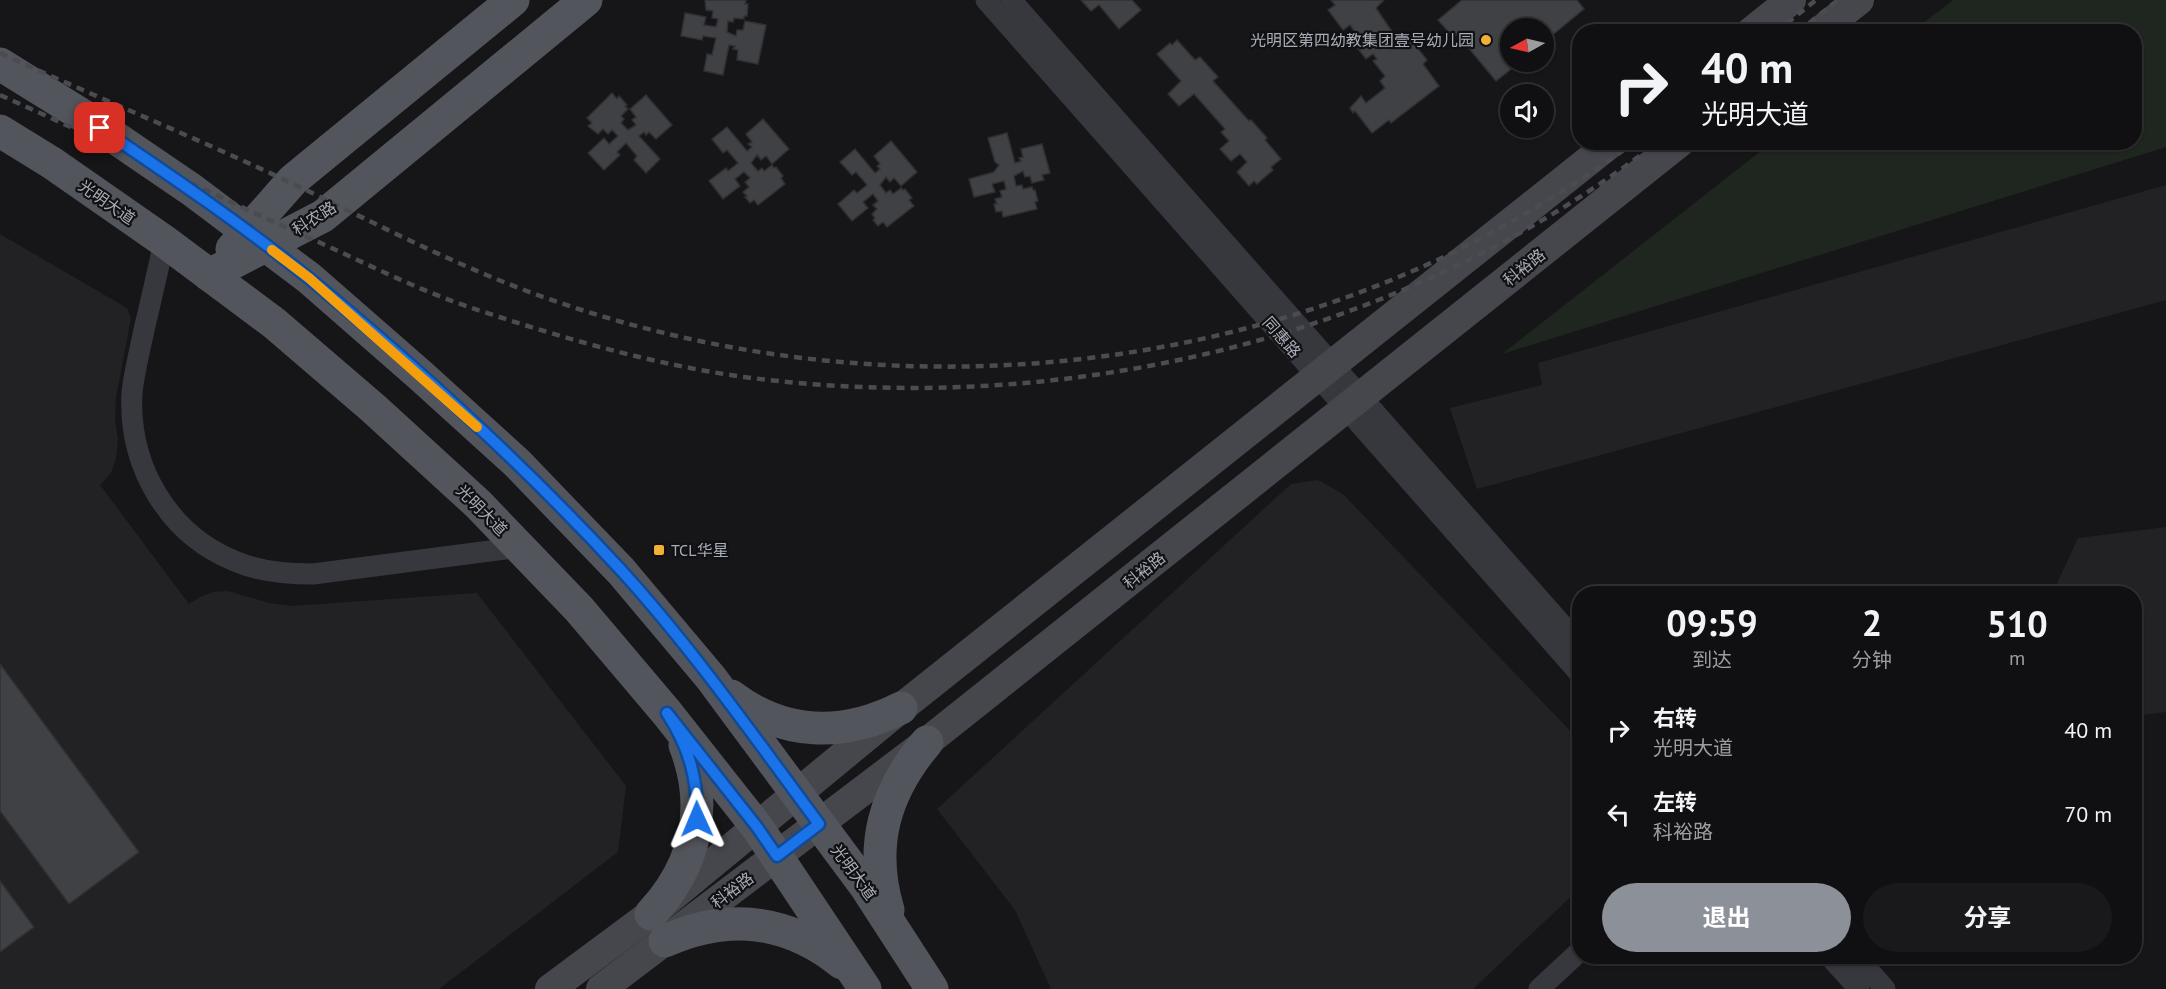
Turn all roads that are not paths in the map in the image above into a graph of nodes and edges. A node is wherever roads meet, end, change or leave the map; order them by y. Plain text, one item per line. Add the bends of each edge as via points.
1 (513, 0) edge
2 (586, 0) edge
3 (986, 0) edge
4 (1011, 0) edge
5 (1791, 0) edge
6 (1859, 0) edge
7 (1761, 24) edge
8 (1829, 24) edge
9 (0, 64) edge
10 (0, 131) edge
11 (1602, 150) edge
12 (1670, 150) edge
13 (256, 239) junction
14 (164, 241) junction
15 (209, 275) junction
16 (1325, 371) junction
17 (1353, 403) junction
18 (520, 547) junction
19 (1572, 636) edge
20 (1572, 664) edge
21 (711, 678) junction
22 (901, 708) junction
23 (667, 713) junction
24 (927, 742) junction
25 (797, 794) junction
26 (819, 824) junction
27 (757, 827) junction
28 (777, 856) junction
29 (658, 928) junction
30 (904, 945) junction
31 (1572, 958) edge
32 (1836, 964) edge
33 (1863, 964) edge
34 (861, 984) edge
35 (550, 989) edge
36 (601, 989) edge
37 (932, 989) edge
38 (1539, 989) edge
39 (1859, 989) edge
40 (1886, 989) edge

1 - 13 main road, 科农路 via 293,180
2 - 13 main road, 科农路 via 323,216
3 - 16 street, 同惠路
4 - 16 street, 同惠路
5 - 7 main road
6 - 8 main road
9 - 13 main road, 光明大道 via 192,190
10 - 14 main road, 光明大道
11 - 16 main road, 科裕路
12 - 17 main road, 科裕路
13 - 15 main road, 科农路
13 - 21 main road, 光明大道 via 309,278 517,463 621,571
14 - 15 main road, 光明大道
14 - 18 street via 132,392 133,420 145,472 158,497 174,521 197,541 238,562 286,574 313,574
15 - 18 main road, 光明大道 via 274,322 373,408
16 - 17 street, 同惠路
16 - 22 main road, 科裕路
17 - 19 street, 同惠路
17 - 20 street, 同惠路
17 - 24 main road, 科裕路
18 - 23 main road, 光明大道 via 579,609
21 - 22 main road via 756,712 782,723 810,728 866,723
21 - 25 main road, 光明大道
22 - 25 main road, 科裕路
23 - 27 main road, 光明大道
23 - 29 main road via 692,763 697,819 682,871 663,901
24 - 26 main road, 科裕路
24 - 30 main road via 893,792 881,840 882,890
25 - 26 main road, 光明大道
25 - 27 main road, 科裕路
26 - 28 main road, 科裕路
26 - 30 main road, 光明大道
27 - 28 main road, 光明大道
27 - 29 main road, 科裕路
28 - 29 main road, 科裕路
28 - 34 main road, 光明大道
29 - 34 main road via 682,934 718,924 773,927 828,952
29 - 35 main road, 科裕路
29 - 36 main road, 科裕路
30 - 37 main road, 光明大道
31 - 38 street
32 - 39 street
33 - 40 street

